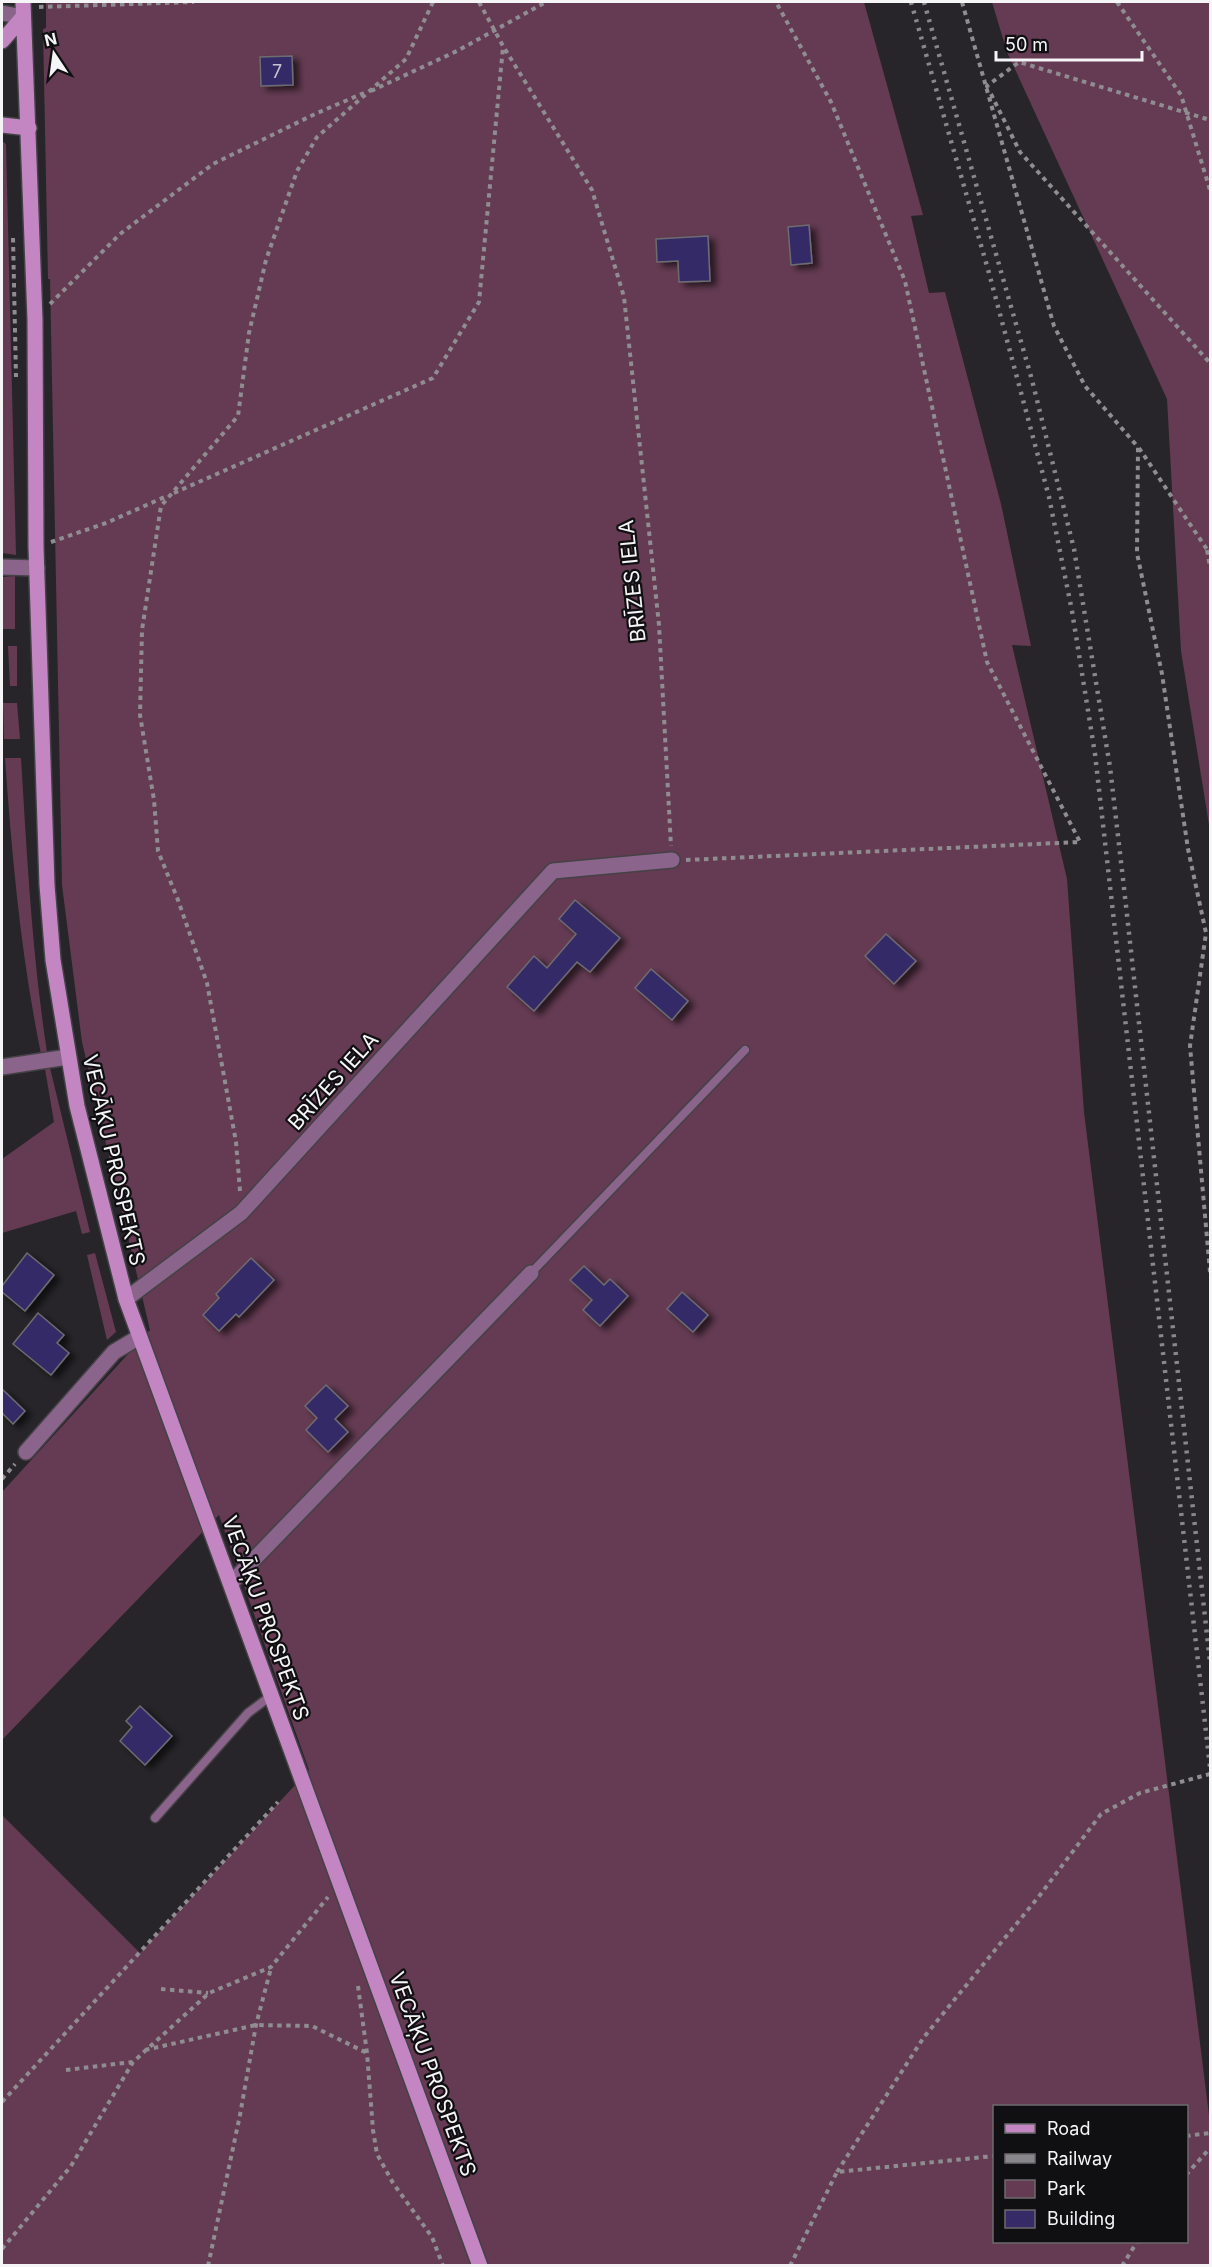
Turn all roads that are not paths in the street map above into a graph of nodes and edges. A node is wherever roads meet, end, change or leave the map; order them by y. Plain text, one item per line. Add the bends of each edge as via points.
1 (23, 9) edge
2 (2, 13) edge
3 (4, 38) edge
4 (2, 125) edge
5 (29, 128) junction
6 (2, 567) edge
7 (37, 568) junction
8 (672, 860) road end
9 (745, 1050) dead end
10 (68, 1057) junction
11 (2, 1067) edge
12 (531, 1273) joint
13 (126, 1299) junction
14 (139, 1337) junction
15 (26, 1452) dead end
16 (231, 1583) junction
17 (272, 1695) junction
18 (155, 1818) dead end
19 (480, 2265) edge

1 - 2 street
1 - 3 main road
1 - 5 main road, VECĀĶU PROSPEKTS
4 - 5 main road
5 - 7 main road, VECĀĶU PROSPEKTS
6 - 7 street
7 - 10 main road, VECĀĶU PROSPEKTS via 47,885 53,960
8 - 13 street, BRĪZES IELA via 553,871 241,1213
9 - 12 lane
10 - 11 street
10 - 13 main road, VECĀĶU PROSPEKTS via 76,1106
12 - 16 street
13 - 14 main road, VECĀĶU PROSPEKTS
14 - 15 street via 114,1352
14 - 16 main road, VECĀĶU PROSPEKTS
16 - 17 main road, VECĀĶU PROSPEKTS
17 - 18 lane via 249,1713
17 - 19 main road, VECĀĶU PROSPEKTS

